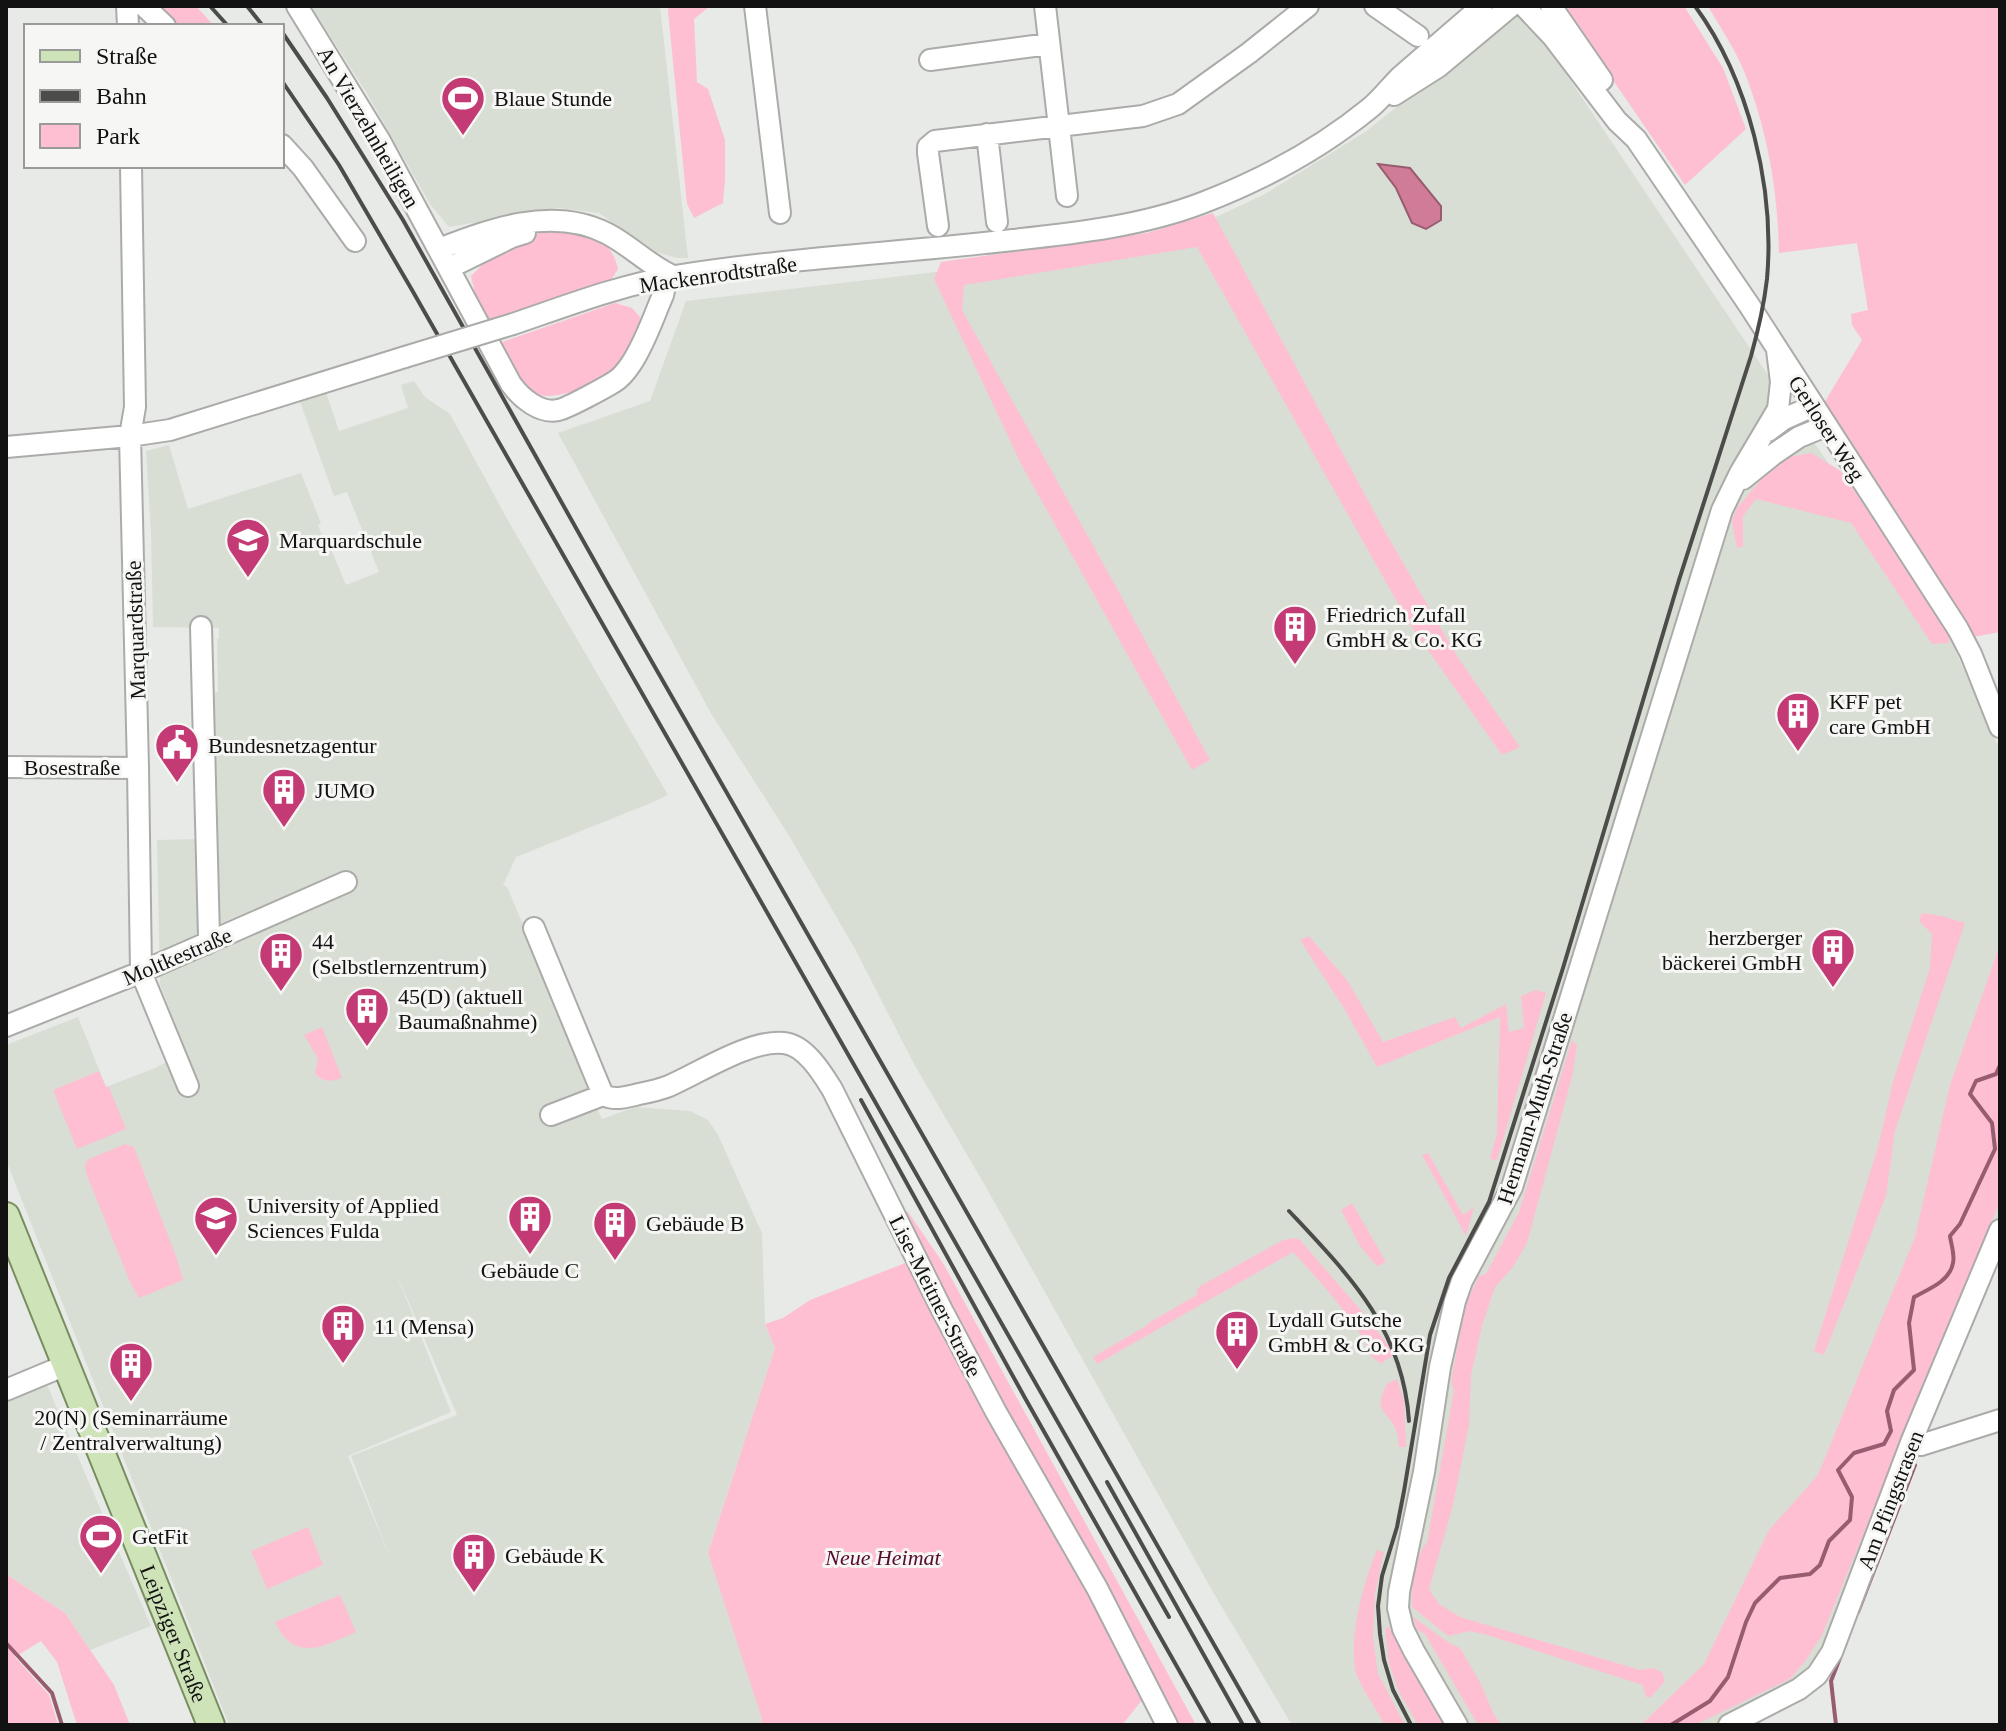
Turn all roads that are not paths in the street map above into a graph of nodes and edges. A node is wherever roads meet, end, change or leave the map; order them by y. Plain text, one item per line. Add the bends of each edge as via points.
1 (144, 6) edge
2 (297, 6) edge
3 (755, 6) edge
4 (1045, 6) edge
5 (1308, 6) edge
6 (1375, 6) edge
7 (1482, 6) edge
8 (1511, 6) edge
9 (1524, 6) edge
10 (1551, 6) edge
11 (163, 24) edge
12 (1418, 36) dead end
13 (1049, 44) junction
14 (930, 60) dead end
15 (1373, 106) junction
16 (1059, 125) junction
17 (987, 134) junction
18 (1636, 139) junction
19 (284, 147) edge
20 (131, 168) edge
21 (1067, 196) dead end
22 (780, 213) dead end
23 (559, 222) junction
24 (997, 222) dead end
25 (938, 226) dead end
26 (355, 241) dead end
27 (620, 243) junction
28 (439, 249) junction
29 (449, 268) junction
30 (673, 276) junction
31 (621, 289) junction
32 (650, 326) junction
33 (1777, 350) junction
34 (1813, 406) junction
35 (1826, 426) junction
36 (130, 436) junction
37 (1762, 437) junction
38 (6, 447) edge
39 (1734, 486) junction
40 (201, 627) dead end
41 (2000, 727) edge
42 (6, 767) edge
43 (138, 768) junction
44 (346, 882) dead end
45 (534, 928) dead end
46 (206, 944) junction
47 (141, 972) junction
48 (6, 1026) edge
49 (188, 1086) dead end
50 (605, 1096) junction
51 (551, 1115) dead end
52 (6, 1216) edge
53 (2000, 1230) edge
54 (66, 1365) junction
55 (6, 1390) edge
56 (2000, 1420) edge
57 (1912, 1440) junction
58 (211, 1725) edge
59 (1167, 1725) edge
60 (1457, 1725) edge
61 (1729, 1725) edge

1 - 11 street
2 - 28 street, An Vierzehnheiligen
3 - 22 street
4 - 13 street
5 - 16 street via 1178,104 1143,116
6 - 12 street
7 - 15 street, Mackenrodtstraße
8 - 15 street, Mackenrodtstraße via 1438,67
9 - 18 street, Gerloser Weg
10 - 18 street, Gerloser Weg via 1626,115
13 - 14 street
13 - 16 street
15 - 30 street, Mackenrodtstraße via 1326,140 1240,187 1201,204 1116,227
16 - 17 street
16 - 21 street
17 - 24 street
17 - 25 street via 938,140 928,147
18 - 33 street, Gerloser Weg
19 - 26 street
20 - 36 street, Marquardstraße
23 - 27 street via 582,223
23 - 28 street via 528,222 483,232
23 - 29 street via 512,237
27 - 30 street
27 - 31 street via 627,259
28 - 29 street, An Vierzehnheiligen
29 - 32 street, An Vierzehnheiligen via 518,395 543,408 558,411 617,381
30 - 31 street, Mackenrodtstraße
30 - 32 street, An Vierzehnheiligen
31 - 32 street via 633,292 643,304
31 - 36 street, Mackenrodtstraße, bridge via 170,430
33 - 34 street, Gerloser Weg
33 - 37 street, Hermann-Muth-Straße via 1778,409
34 - 35 street, Gerloser Weg
34 - 37 street, Hermann-Muth-Straße
35 - 39 street, Hermann-Muth-Straße via 1799,437
35 - 41 street, Gerloser Weg via 1958,629
36 - 38 street, Mackenrodtstraße
36 - 43 street, Marquardstraße
37 - 39 street, Hermann-Muth-Straße
39 - 60 street, Hermann-Muth-Straße via 1722,510 1512,1187 1462,1281 1446,1339 1398,1608 1414,1651
40 - 46 street
42 - 43 street, Bosestraße
43 - 47 street, Marquardstraße
44 - 46 street, Moltkestraße
45 - 50 street
46 - 47 street, Moltkestraße
47 - 48 street, Moltkestraße
47 - 49 street, Marquardstraße
50 - 51 street, Lise-Meitner-Straße
50 - 59 street, Lise-Meitner-Straße via 654,1091 763,1045 786,1043 808,1057 832,1089 942,1310
52 - 54 main road, Leipziger Straße
53 - 57 street, Am Pfingstrasen
54 - 55 street
54 - 58 main road, Leipziger Straße
56 - 57 street via 1921,1445
57 - 61 street, Am Pfingstrasen via 1832,1652 1817,1675 1799,1689

